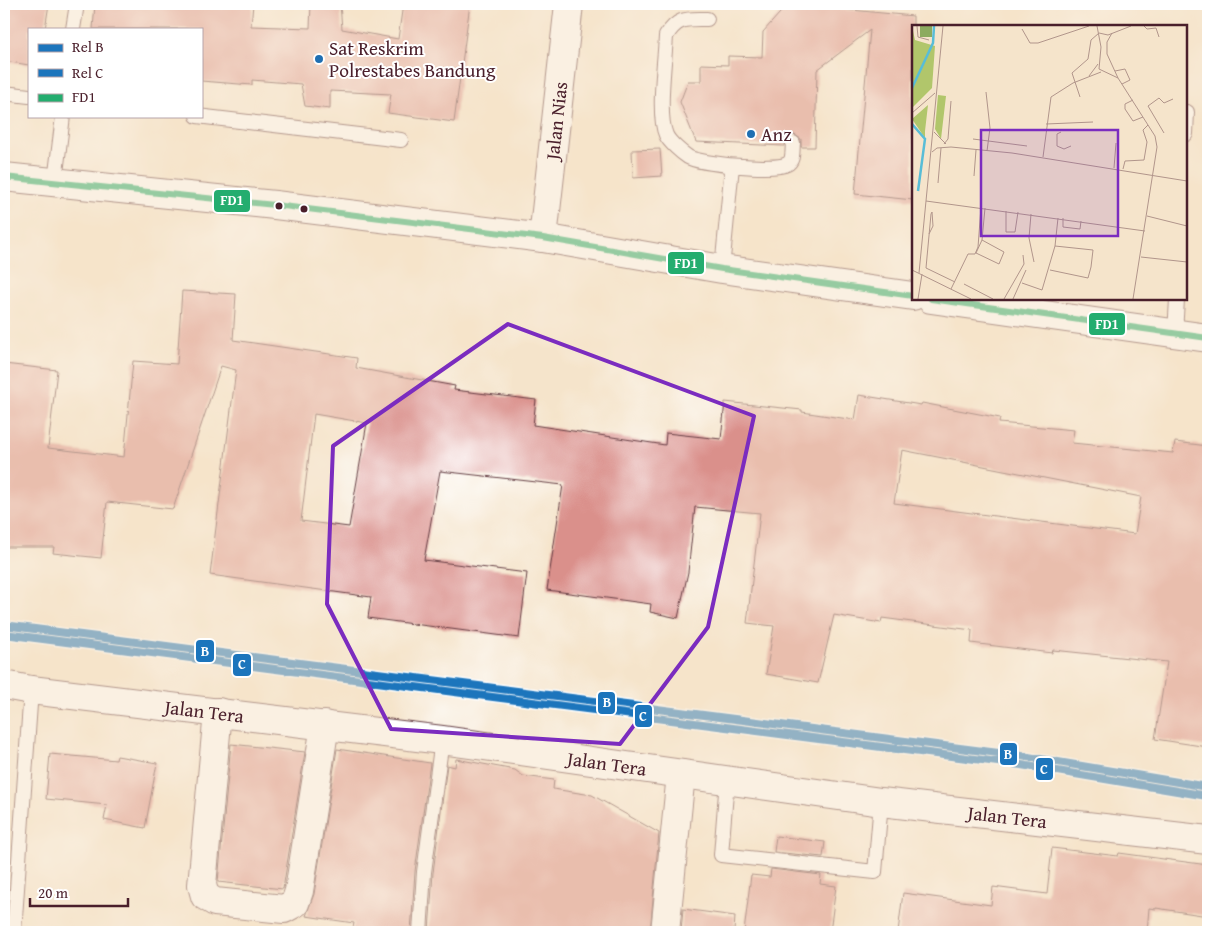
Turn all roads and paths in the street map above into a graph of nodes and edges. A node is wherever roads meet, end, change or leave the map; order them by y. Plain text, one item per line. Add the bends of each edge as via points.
1 (76, 4) edge
2 (570, 4) edge
3 (707, 19) dead end
4 (74, 28) edge
5 (4, 93) edge
6 (28, 96) edge
7 (202, 117) edge
8 (63, 118) edge
9 (401, 140) dead end
10 (793, 143) dead end
11 (732, 166) junction
12 (4, 177) edge
13 (55, 182) junction
14 (542, 238) junction
15 (722, 269) junction
16 (912, 296) edge
17 (938, 300) edge
18 (1177, 300) edge
19 (1175, 334) junction
20 (1208, 338) edge
21 (4, 685) edge
22 (31, 690) junction
23 (218, 712) junction
24 (325, 725) junction
25 (442, 740) junction
26 (680, 774) junction
27 (727, 780) junction
28 (881, 802) junction
29 (1208, 840) edge
30 (14, 932) edge
31 (420, 932) edge
32 (665, 932) edge

1 - 4 lane
2 - 14 street, Jalan Nias
3 - 11 lane via 684,19 672,25 666,36 662,121 667,137 689,157
5 - 6 lane
7 - 9 lane
8 - 13 lane
10 - 11 lane via 792,159 787,164
11 - 15 lane
12 - 13 street
13 - 14 street via 274,204
14 - 15 street
15 - 16 street
17 - 19 street
18 - 19 lane
19 - 20 street
21 - 22 street, Jalan Tera
22 - 23 street, Jalan Tera
22 - 30 lane
23 - 24 street, Jalan Tera
23 - 24 street via 202,886 205,896 215,902 284,909 295,903
24 - 25 street, Jalan Tera
25 - 26 street, Jalan Tera
25 - 31 lane via 424,872
26 - 27 street, Jalan Tera
26 - 32 street
27 - 28 street, Jalan Tera
27 - 28 lane via 721,855 875,872
28 - 29 street, Jalan Tera

